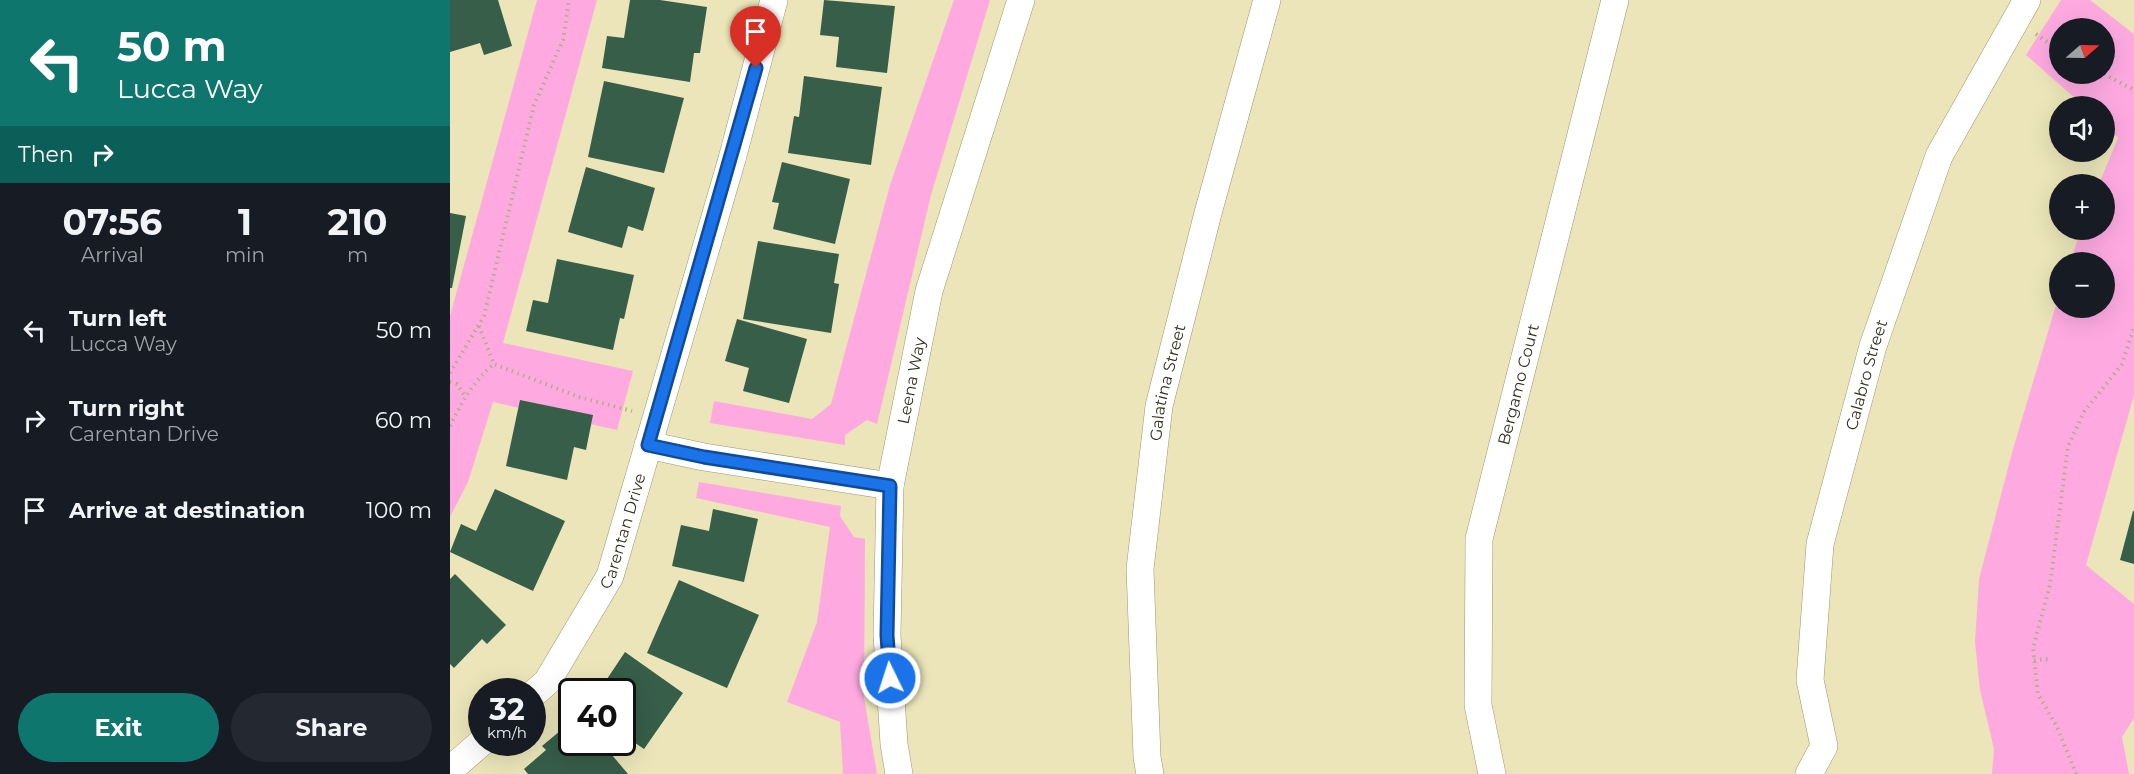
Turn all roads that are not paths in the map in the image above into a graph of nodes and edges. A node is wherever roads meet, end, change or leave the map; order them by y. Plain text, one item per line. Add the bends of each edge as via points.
1 (774, 0) edge
2 (1021, 0) edge
3 (1267, 0) edge
4 (1615, 0) edge
5 (2027, 0) edge
6 (648, 445) junction
7 (890, 486) junction
8 (546, 683) edge
9 (468, 754) edge
10 (450, 770) edge
11 (899, 774) edge
12 (1150, 774) edge
13 (1492, 774) edge
14 (1809, 774) edge

1 - 6 street, Carentan Drive
2 - 7 street, Leena Way via 929,291
3 - 12 street, Galatina Street via 1159,406 1140,568
4 - 13 street, Bergamo Court via 1479,539 1478,705
5 - 14 street, Calabro Street via 1940,156 1873,346 1820,544 1810,680 1824,746
6 - 7 street
6 - 8 street, Carentan Drive via 610,576
7 - 11 street, Leena Way via 887,635
9 - 10 street

